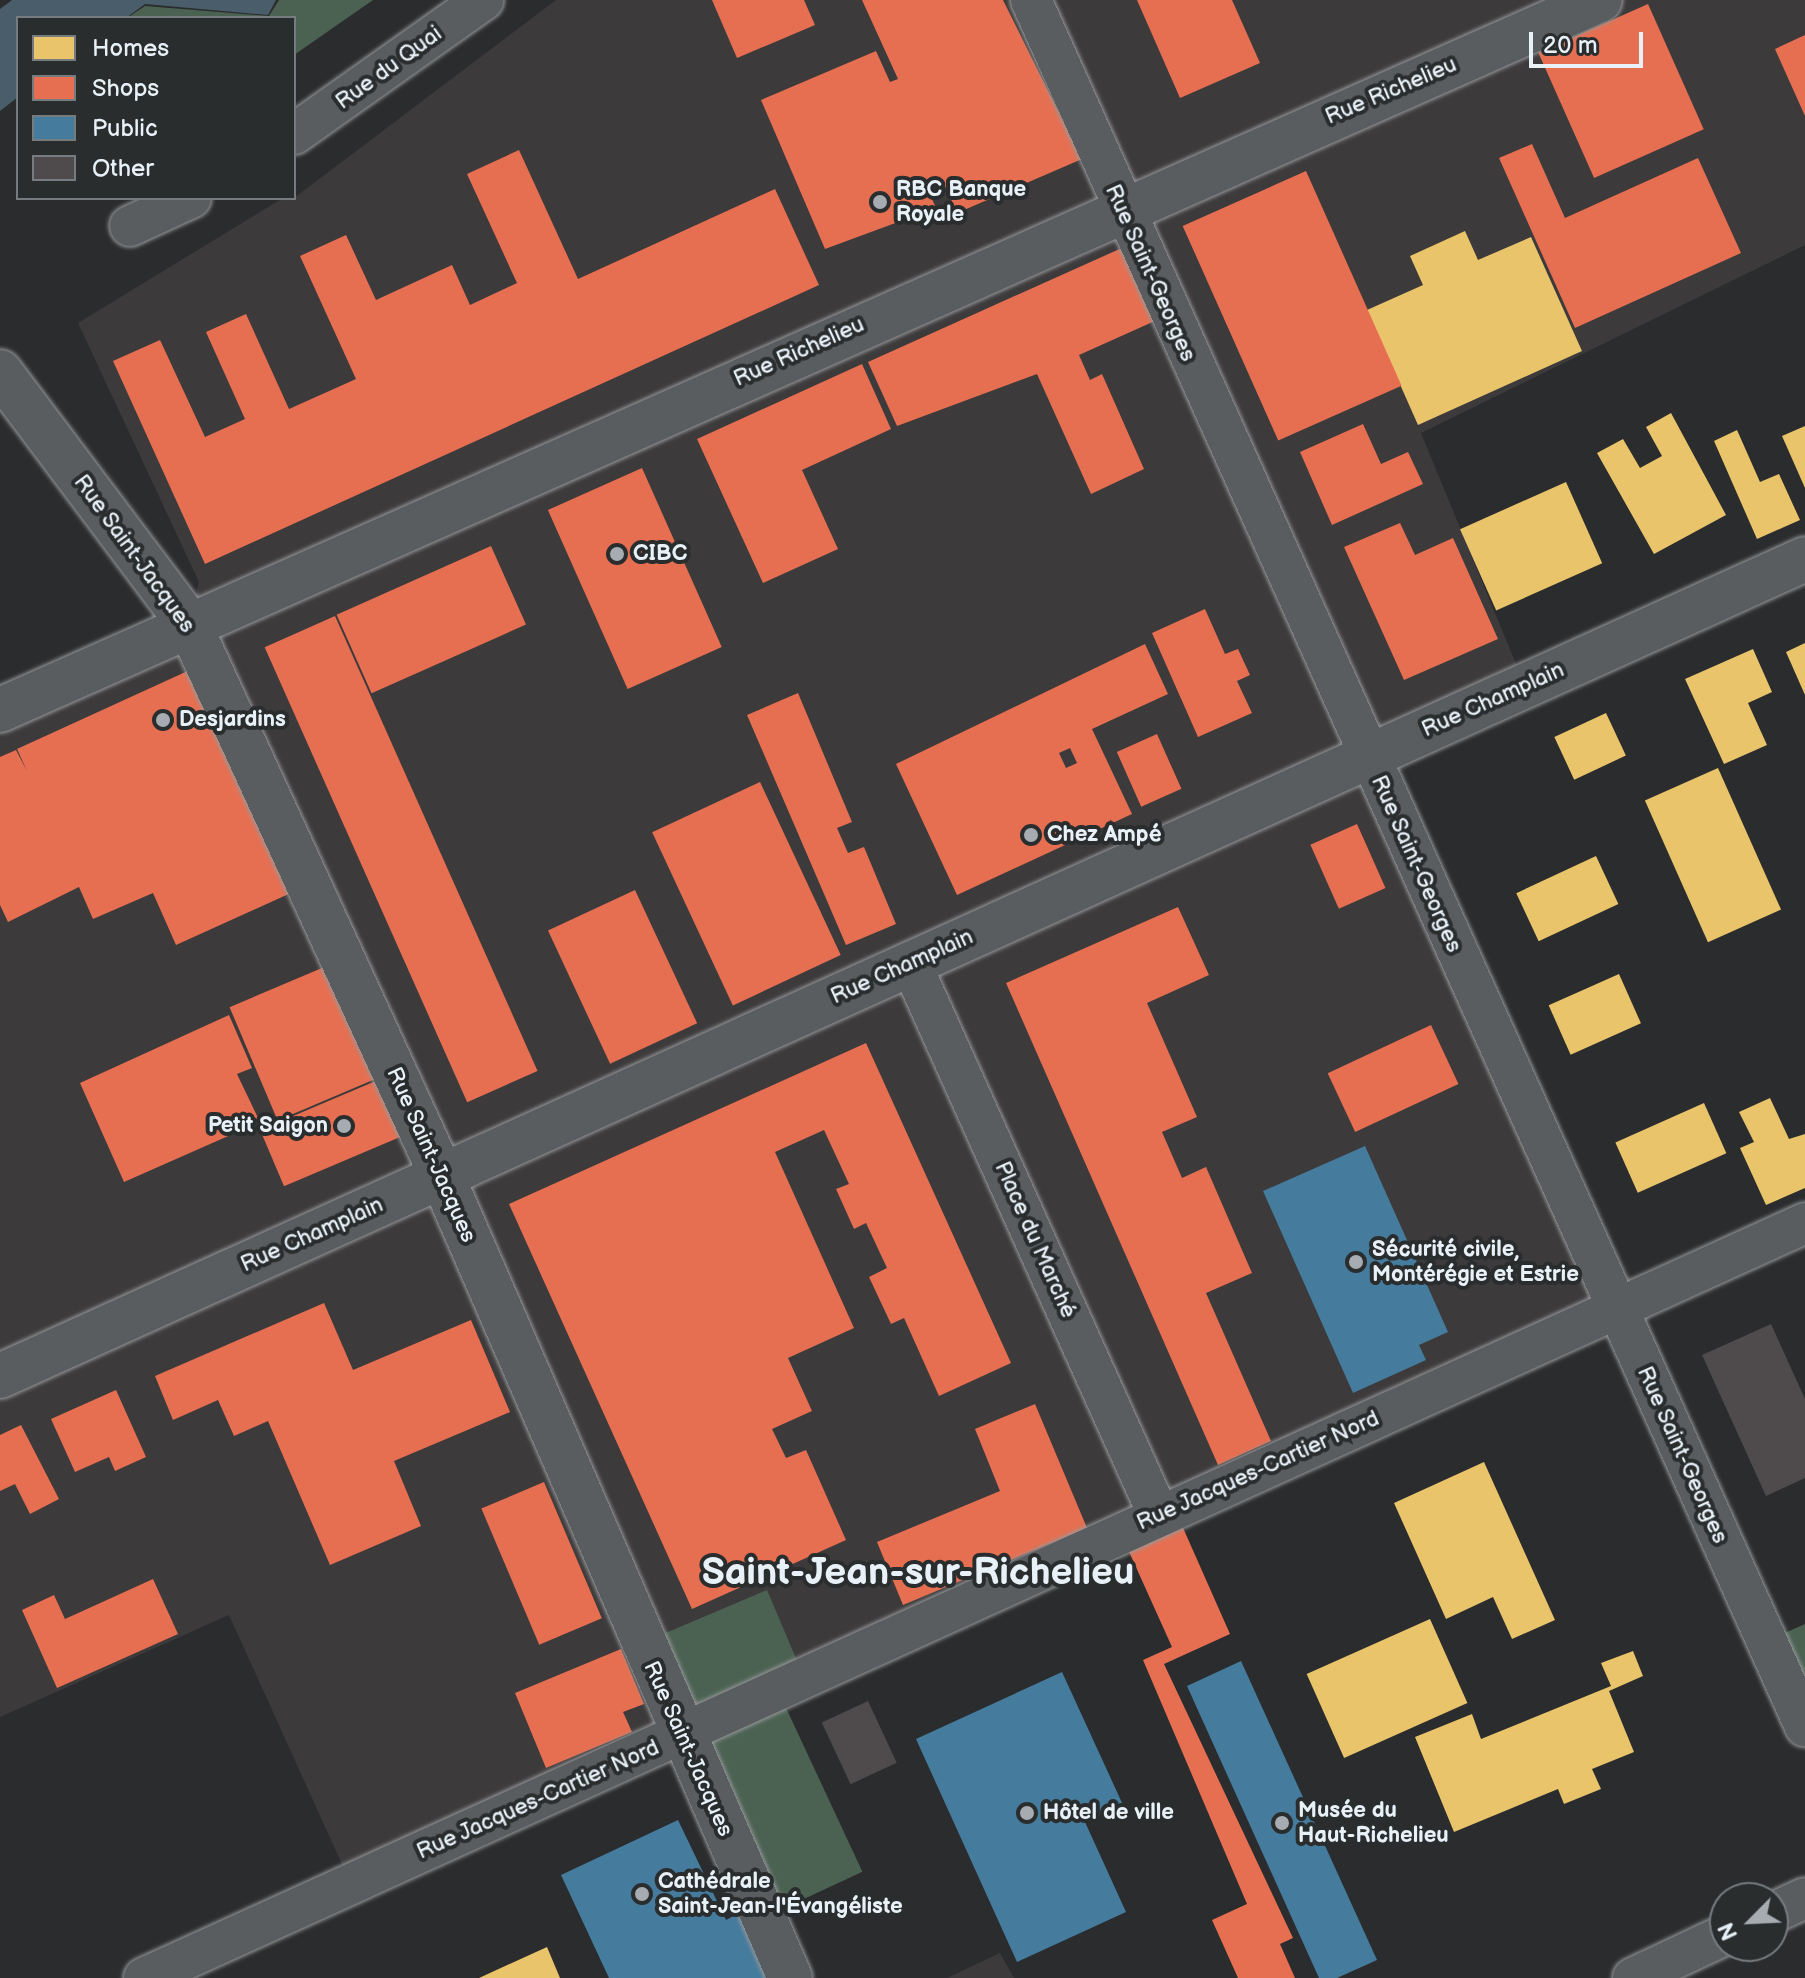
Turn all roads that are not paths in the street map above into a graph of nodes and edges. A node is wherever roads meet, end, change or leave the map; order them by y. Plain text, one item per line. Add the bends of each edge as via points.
1 (483, 0) edge
2 (1031, 0) edge
3 (1600, 0) edge
4 (296, 133) edge
5 (187, 200) edge
6 (1120, 209) junction
7 (130, 226) dead end
8 (0, 372) edge
9 (1805, 559) edge
10 (189, 624) junction
11 (0, 710) edge
12 (1367, 757) junction
13 (911, 964) junction
14 (442, 1176) junction
15 (1805, 1223) edge
16 (1617, 1308) junction
17 (0, 1376) edge
18 (1159, 1516) junction
19 (1805, 1726) edge
20 (681, 1735) junction
21 (1709, 1942) edge
22 (144, 1978) edge
23 (790, 1978) edge
24 (1633, 1978) edge

1 - 4 street, Rue du Quai
2 - 6 street, Rue Saint-Georges
3 - 6 street, Rue Richelieu
5 - 7 street
6 - 10 street, Rue Richelieu
6 - 12 street, Rue Saint-Georges
8 - 10 street, Rue Saint-Jacques
9 - 12 street, Rue Champlain
10 - 11 street, Rue Richelieu
10 - 14 street, Rue Saint-Jacques
12 - 13 street, Rue Champlain
12 - 16 street, Rue Saint-Georges
13 - 14 street, Rue Champlain
13 - 18 street, Place du Marché
14 - 17 street, Rue Champlain
14 - 20 street, Rue Saint-Jacques
15 - 16 street, Rue Jacques-Cartier Nord
16 - 18 street, Rue Jacques-Cartier Nord
16 - 19 street, Rue Saint-Georges
18 - 20 street, Rue Jacques-Cartier Nord
20 - 22 street, Rue Jacques-Cartier Nord
20 - 23 street, Rue Saint-Jacques
21 - 24 street

